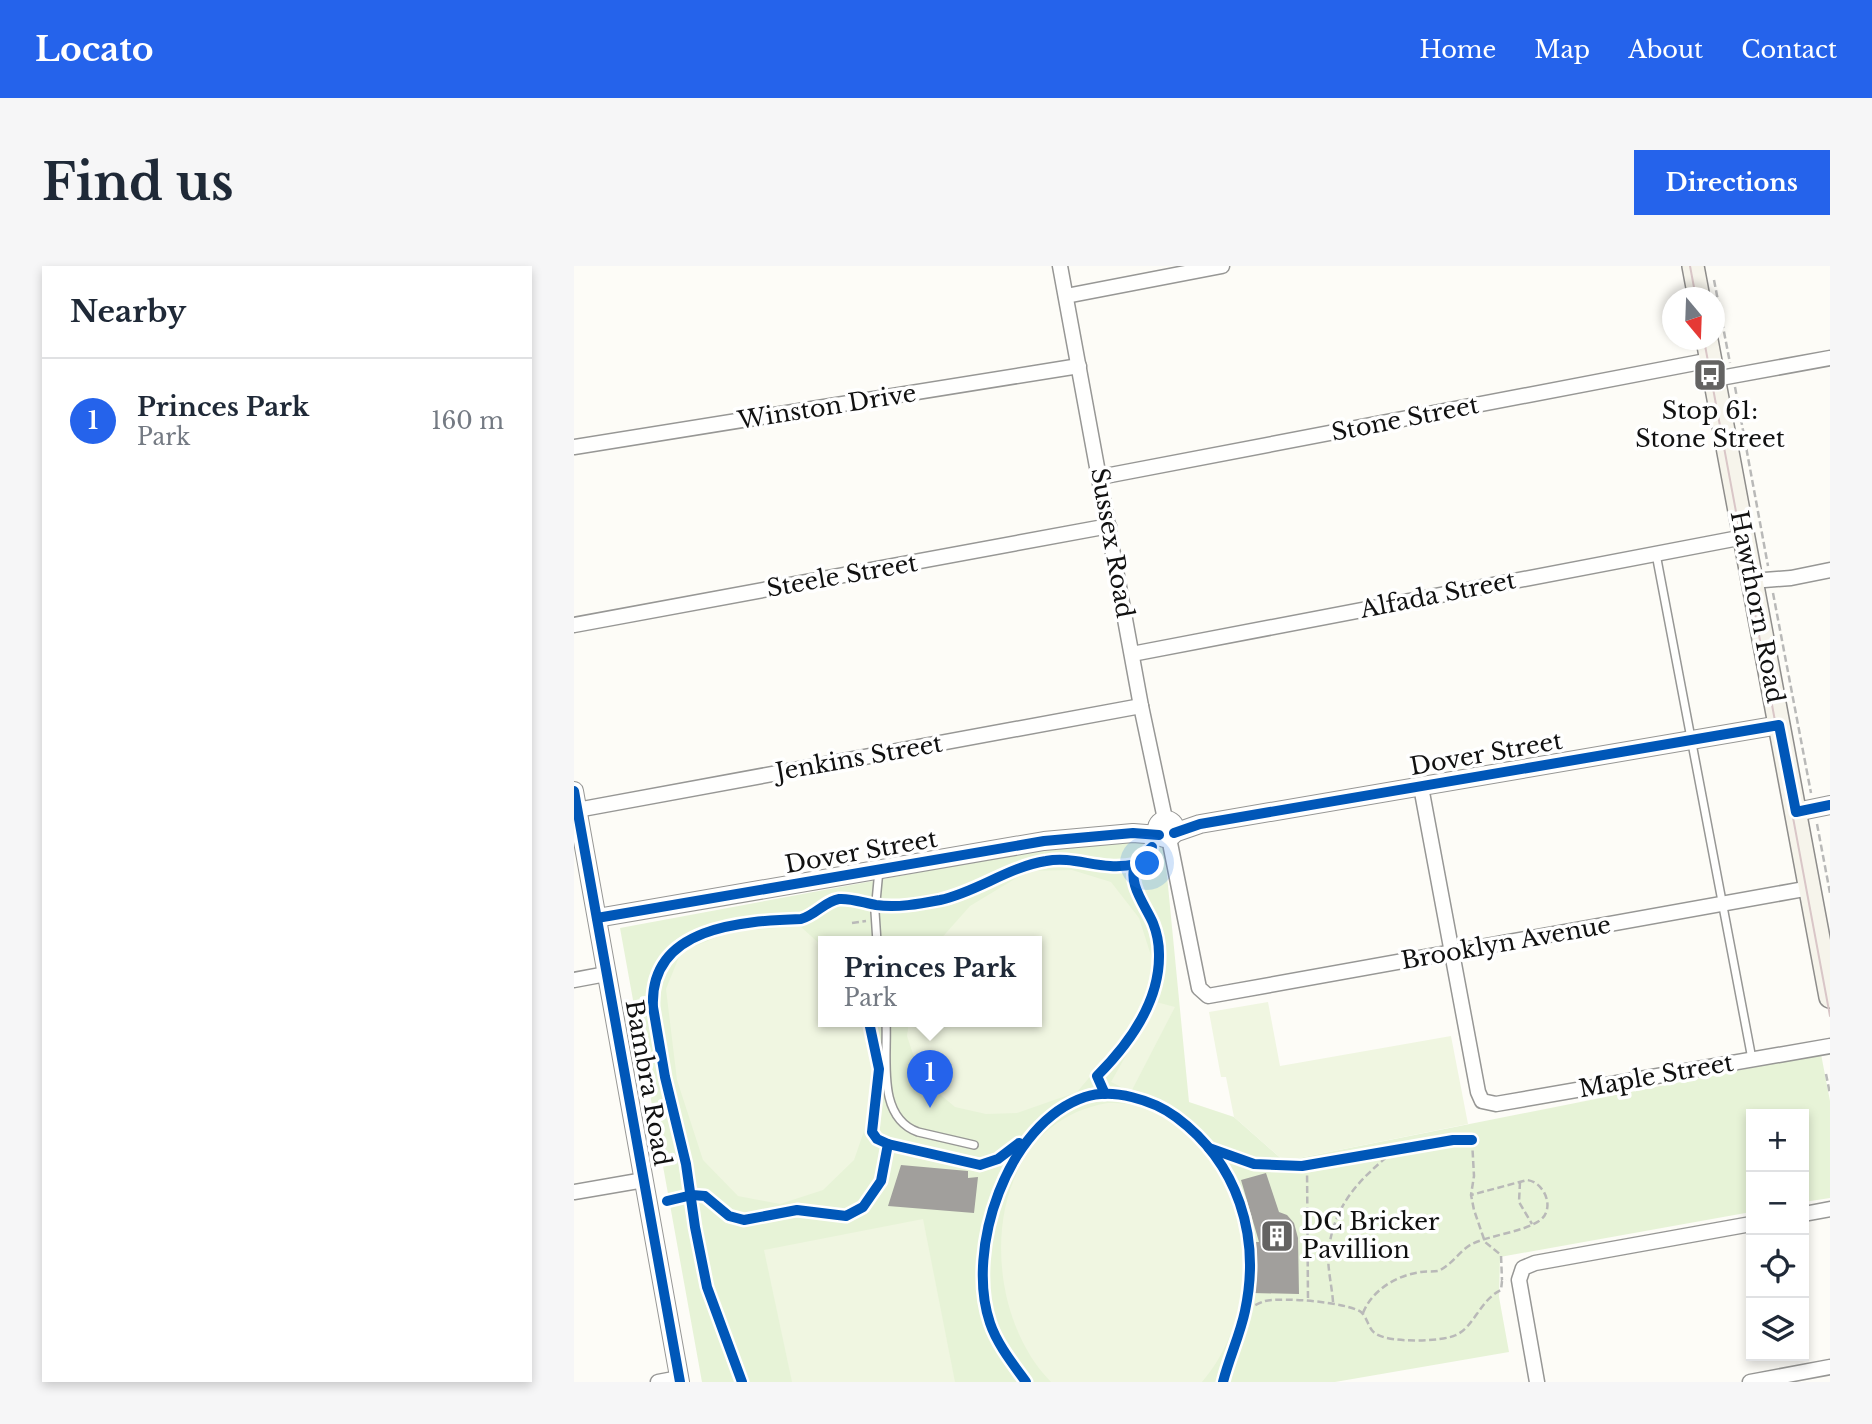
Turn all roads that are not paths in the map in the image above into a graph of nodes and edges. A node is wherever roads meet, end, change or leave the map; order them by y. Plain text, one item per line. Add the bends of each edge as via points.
1 (1060, 266) edge
2 (1222, 266) edge
3 (1693, 266) edge
4 (1697, 287) edge
5 (1066, 296) junction
6 (1830, 358) edge
7 (1716, 364) edge
8 (1079, 366) junction
9 (574, 447) edge
10 (1100, 477) junction
11 (1109, 526) junction
12 (1744, 537) junction
13 (1656, 554) junction
14 (1830, 570) edge
15 (1762, 583) junction
16 (574, 625) edge
17 (1132, 654) junction
18 (1141, 706) junction
19 (1779, 725) junction
20 (1692, 740) junction
21 (1421, 787) junction
22 (574, 791) edge
23 (1813, 808) edge
24 (577, 810) junction
25 (1166, 829) junction
26 (879, 870) junction
27 (582, 886) edge
28 (1820, 891) edge
29 (1722, 904) junction
30 (597, 918) junction
31 (876, 936) edge
32 (1452, 953) junction
33 (606, 974) junction
34 (1828, 979) edge
35 (574, 980) edge
36 (1202, 993) joint
37 (886, 1027) edge
38 (1830, 1046) edge
39 (1752, 1059) junction
40 (974, 1145) dead end
41 (644, 1180) junction
42 (574, 1192) edge
43 (1830, 1209) edge
44 (1809, 1213) edge
45 (1746, 1225) edge
46 (1830, 1367) edge
47 (679, 1380) edge
48 (657, 1382) edge
49 (1537, 1382) edge
50 (1750, 1382) edge

1 - 5 street, Sussex Road
2 - 5 street
3 - 4 main road
5 - 8 street, Sussex Road
6 - 7 street, Stone Street
7 - 10 street, Stone Street
7 - 12 main road, Hawthorn Road
8 - 9 street, Winston Drive
8 - 10 street, Sussex Road
10 - 11 street, Sussex Road
11 - 16 street, Steele Street
11 - 17 street, Sussex Road
12 - 13 street, Alfada Street
12 - 15 main road, Hawthorn Road
13 - 17 street, Alfada Street
13 - 20 lane
14 - 15 street
15 - 19 main road, Hawthorn Road
17 - 18 street, Sussex Road
18 - 24 street, Jenkins Street
18 - 25 street, Sussex Road
19 - 20 street, Dover Street
19 - 23 main road, Hawthorn Road
20 - 21 street, Dover Street
20 - 29 lane
21 - 25 street, Dover Street
21 - 32 street
22 - 24 street, Bambra Road
23 - 28 main road, Hawthorn Road
24 - 27 street, Bambra Road
25 - 26 street, Dover Street via 1044,841
25 - 36 street, Sussex Road
26 - 30 street, Dover Street
26 - 31 lane
27 - 30 street, Bambra Road
28 - 29 street, Brooklyn Avenue
28 - 34 main road, Hawthorn Road
29 - 32 street, Brooklyn Avenue
29 - 39 lane
30 - 33 street, Bambra Road
32 - 36 street, Brooklyn Avenue via 1219,995
32 - 39 street, Maple Street via 1482,1101 1496,1104
33 - 35 street
33 - 41 street, Bambra Road
37 - 40 lane via 888,1089 897,1119 909,1129
38 - 39 street, Maple Street
41 - 42 street
41 - 47 street, Bambra Road
43 - 44 street
45 - 49 street via 1528,1265 1519,1275
46 - 50 street
47 - 48 street

